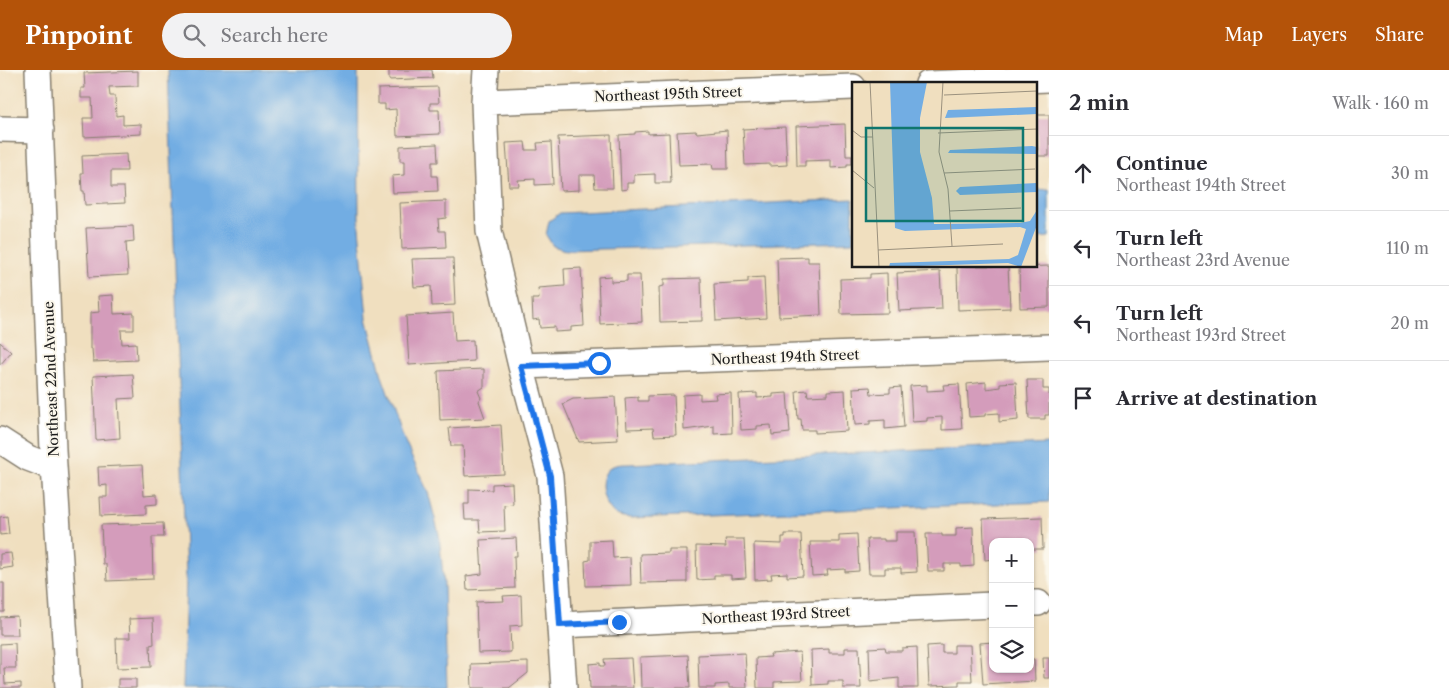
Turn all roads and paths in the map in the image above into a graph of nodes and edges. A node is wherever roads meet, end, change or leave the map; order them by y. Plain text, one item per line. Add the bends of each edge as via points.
1 (38, 70) edge
2 (486, 70) edge
3 (1049, 79) edge
4 (976, 82) edge
5 (852, 87) edge
6 (484, 102) junction
7 (0, 129) edge
8 (41, 130) junction
9 (1049, 347) edge
10 (521, 366) junction
11 (0, 440) edge
12 (54, 468) junction
13 (989, 605) edge
14 (560, 625) junction
15 (68, 688) edge
16 (564, 688) edge

1 - 8 street, Northeast 22nd Avenue
2 - 6 street
3 - 4 street
5 - 6 street, Northeast 195th Street
6 - 10 street via 489,231
7 - 8 street
8 - 12 street, Northeast 22nd Avenue
9 - 10 street, Northeast 194th Street
10 - 14 street via 550,476
11 - 12 street via 28,458
12 - 15 street, Northeast 22nd Avenue
13 - 14 street, Northeast 193rd Street
14 - 16 street

